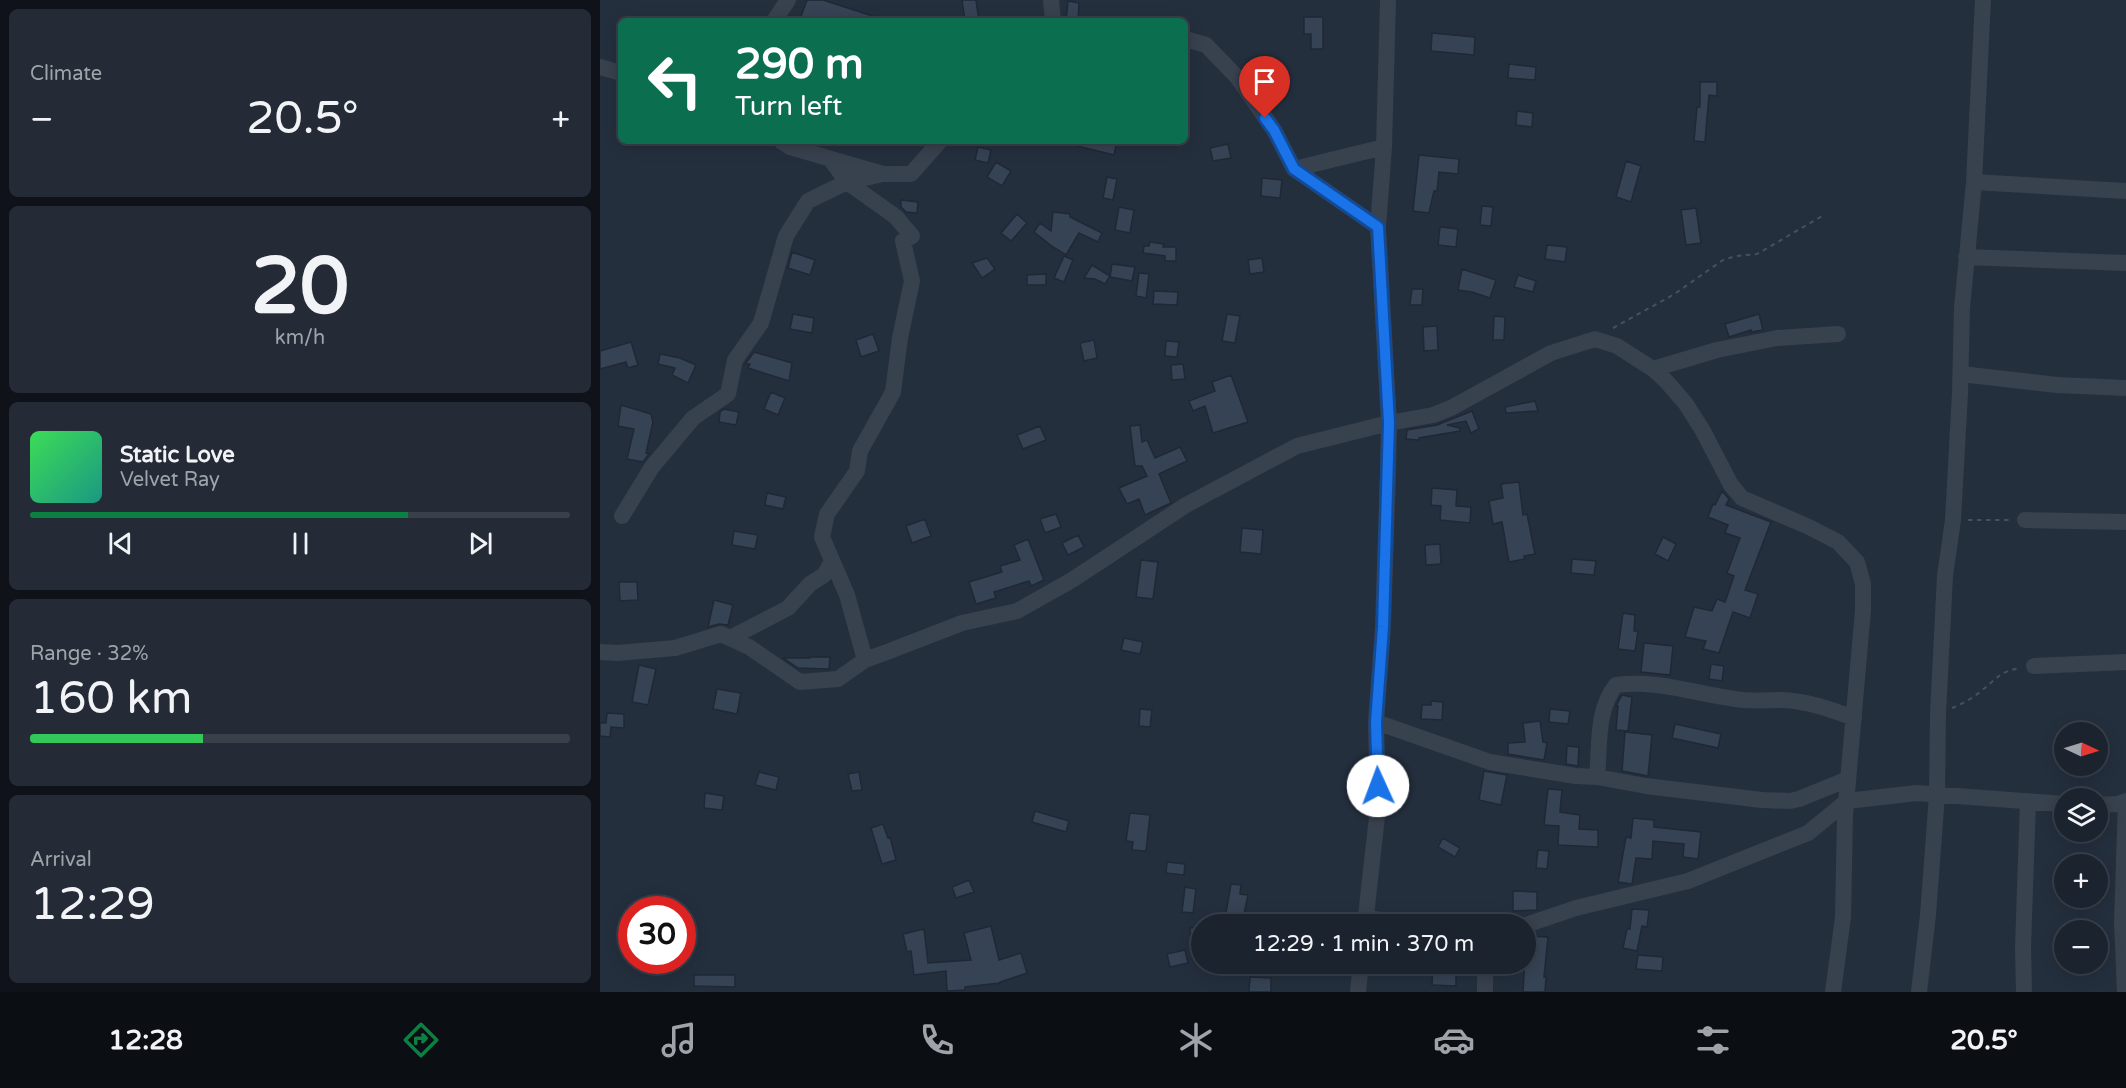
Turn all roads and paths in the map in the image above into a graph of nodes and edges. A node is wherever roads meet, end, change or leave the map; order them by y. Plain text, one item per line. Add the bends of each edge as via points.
1 (788, 0) edge
2 (1051, 0) edge
3 (1388, 0) edge
4 (1983, 0) edge
5 (776, 18) edge
6 (1053, 18) edge
7 (1188, 40) edge
8 (600, 67) edge
9 (618, 72) edge
10 (786, 144) edge
11 (937, 144) edge
12 (1384, 147) junction
13 (831, 160) junction
14 (1294, 169) junction
15 (883, 174) junction
16 (847, 182) junction
17 (1974, 182) junction
18 (2126, 192) edge
19 (1824, 215) dead end
20 (1378, 227) junction
21 (1966, 257) junction
22 (2126, 262) edge
23 (1838, 334) dead end
24 (1595, 339) junction
25 (1653, 369) junction
26 (1961, 374) junction
27 (2126, 388) edge
28 (1389, 423) junction
29 (622, 516) dead end
30 (1953, 520) junction
31 (2025, 520) joint
32 (2126, 522) edge
33 (832, 562) junction
34 (730, 638) junction
35 (600, 652) edge
36 (865, 660) junction
37 (2126, 662) edge
38 (2034, 666) joint
39 (1938, 713) junction
40 (1854, 718) junction
41 (1376, 722) junction
42 (1597, 777) junction
43 (1848, 780) junction
44 (1937, 795) junction
45 (1846, 801) junction
46 (2028, 801) junction
47 (2054, 803) edge
48 (2108, 805) edge
49 (1366, 914) edge
50 (1536, 922) edge
51 (1360, 974) edge
52 (1485, 974) edge
53 (1358, 992) edge
54 (1485, 992) edge
55 (1833, 992) edge
56 (1919, 992) edge
57 (2025, 992) edge
58 (2126, 992) edge

1 - 5 street
2 - 6 street
3 - 12 street
4 - 17 street
7 - 14 street via 1206,45 1237,77 1274,130
8 - 9 street
10 - 13 street
11 - 15 street via 911,174
12 - 14 street
12 - 20 street
13 - 15 street
13 - 16 street
14 - 20 street
15 - 16 street
16 - 29 street via 808,201 786,236 761,323 735,360 729,394 693,418 652,467
16 - 33 street via 896,217 912,236 903,241 912,281 893,392 860,451 858,471 827,514 822,537
17 - 18 street
17 - 21 street
19 - 24 path via 1757,254 1724,260
20 - 28 street
21 - 22 street
21 - 26 street
23 - 25 street via 1777,338
24 - 25 street via 1617,346
24 - 28 street via 1551,353 1451,408
25 - 40 street via 1686,404 1742,498 1838,542 1857,562 1863,584 1863,610
26 - 27 street
26 - 30 street
28 - 36 street via 1297,446 1186,505 1017,611 962,623
28 - 41 street
30 - 31 path
30 - 39 street via 1945,576
31 - 32 street
33 - 34 street via 824,575 788,608
33 - 36 street via 847,595
34 - 35 street via 721,634 675,648
34 - 36 street via 800,682 838,679
37 - 38 street
38 - 39 path via 2008,669 1982,691
39 - 44 street
40 - 42 street via 1822,706 1784,700 1743,700 1683,689 1616,685 1603,707
40 - 43 street
41 - 42 street via 1490,762
41 - 49 street via 1378,808
42 - 43 street via 1790,801
43 - 45 street
44 - 45 street via 1917,793
44 - 46 street
44 - 56 street
45 - 50 street via 1808,833 1698,877
45 - 55 street via 1843,917
46 - 47 street
46 - 57 street
48 - 58 street via 2126,801 2122,923
51 - 53 street
52 - 54 street

